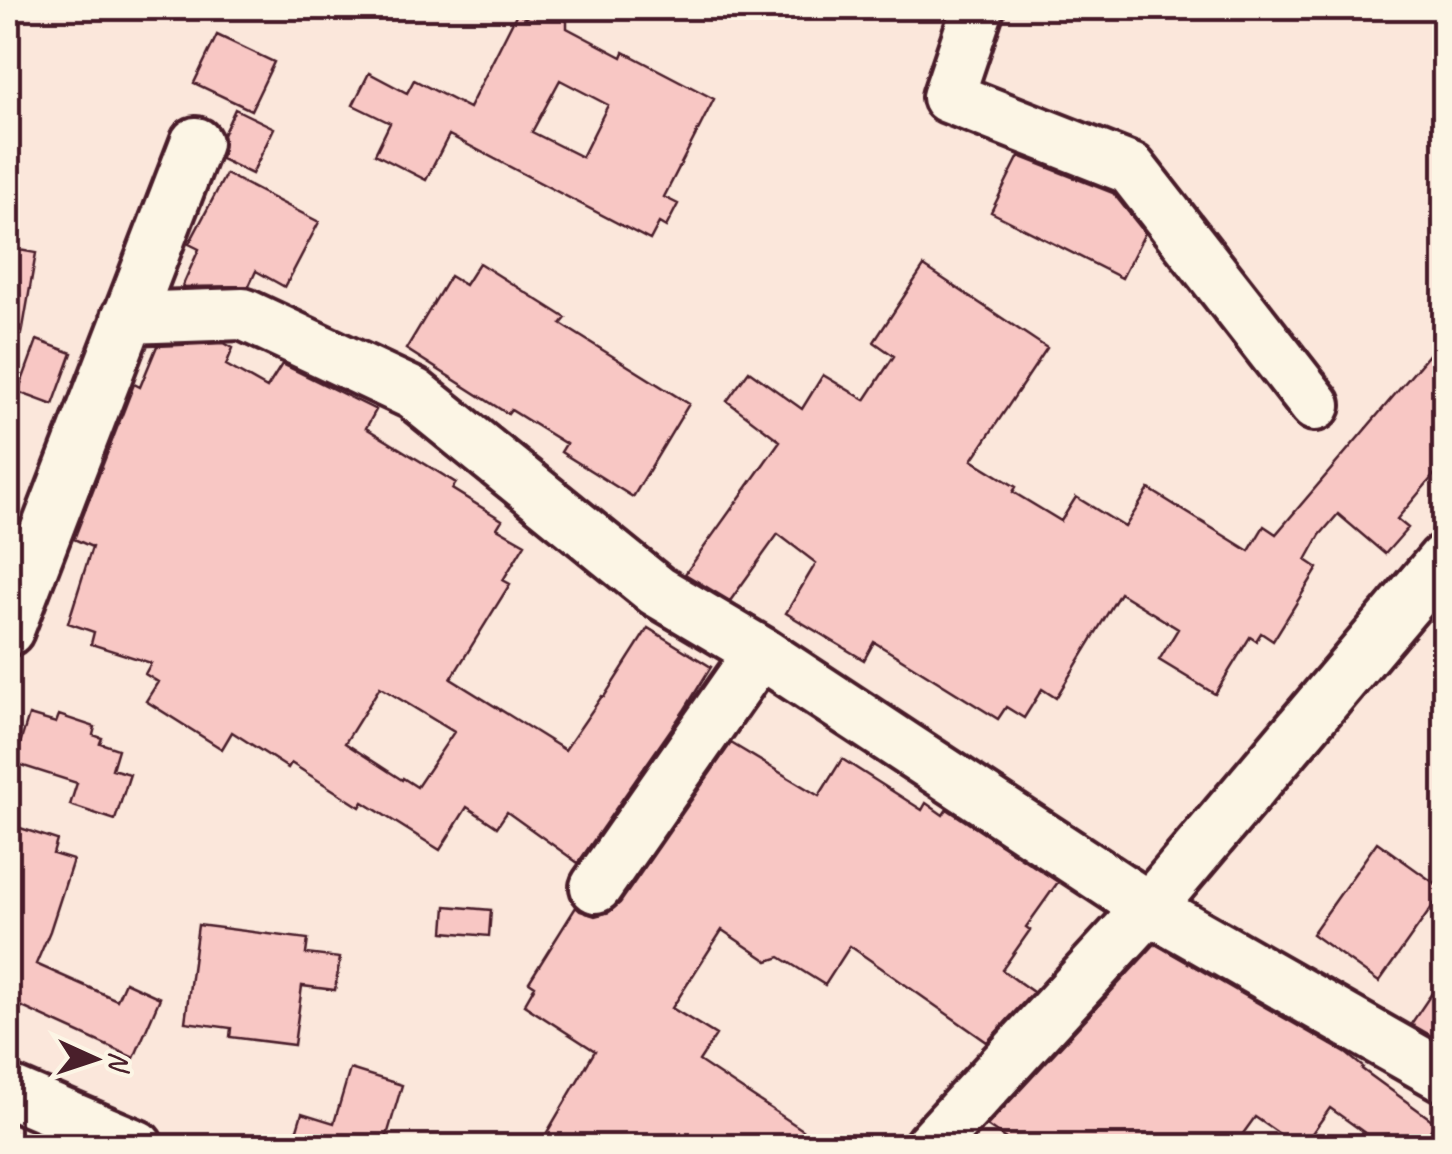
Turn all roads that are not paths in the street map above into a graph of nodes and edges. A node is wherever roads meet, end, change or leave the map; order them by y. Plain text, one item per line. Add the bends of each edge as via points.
1 (978, 8) edge
2 (196, 143) dead end
3 (127, 318) junction
4 (1316, 405) dead end
5 (1444, 559) edge
6 (8, 630) edge
7 (760, 652) junction
8 (596, 887) dead end
9 (1149, 908) junction
10 (1444, 1076) edge
11 (8, 1091) edge
12 (137, 1146) edge
13 (930, 1146) edge

1 - 4 street via 948,97 1132,170
2 - 3 street
3 - 6 street
3 - 7 street via 243,314 414,394 658,591
5 - 9 street
7 - 8 street
7 - 9 street
9 - 10 street
9 - 13 street
11 - 12 street

